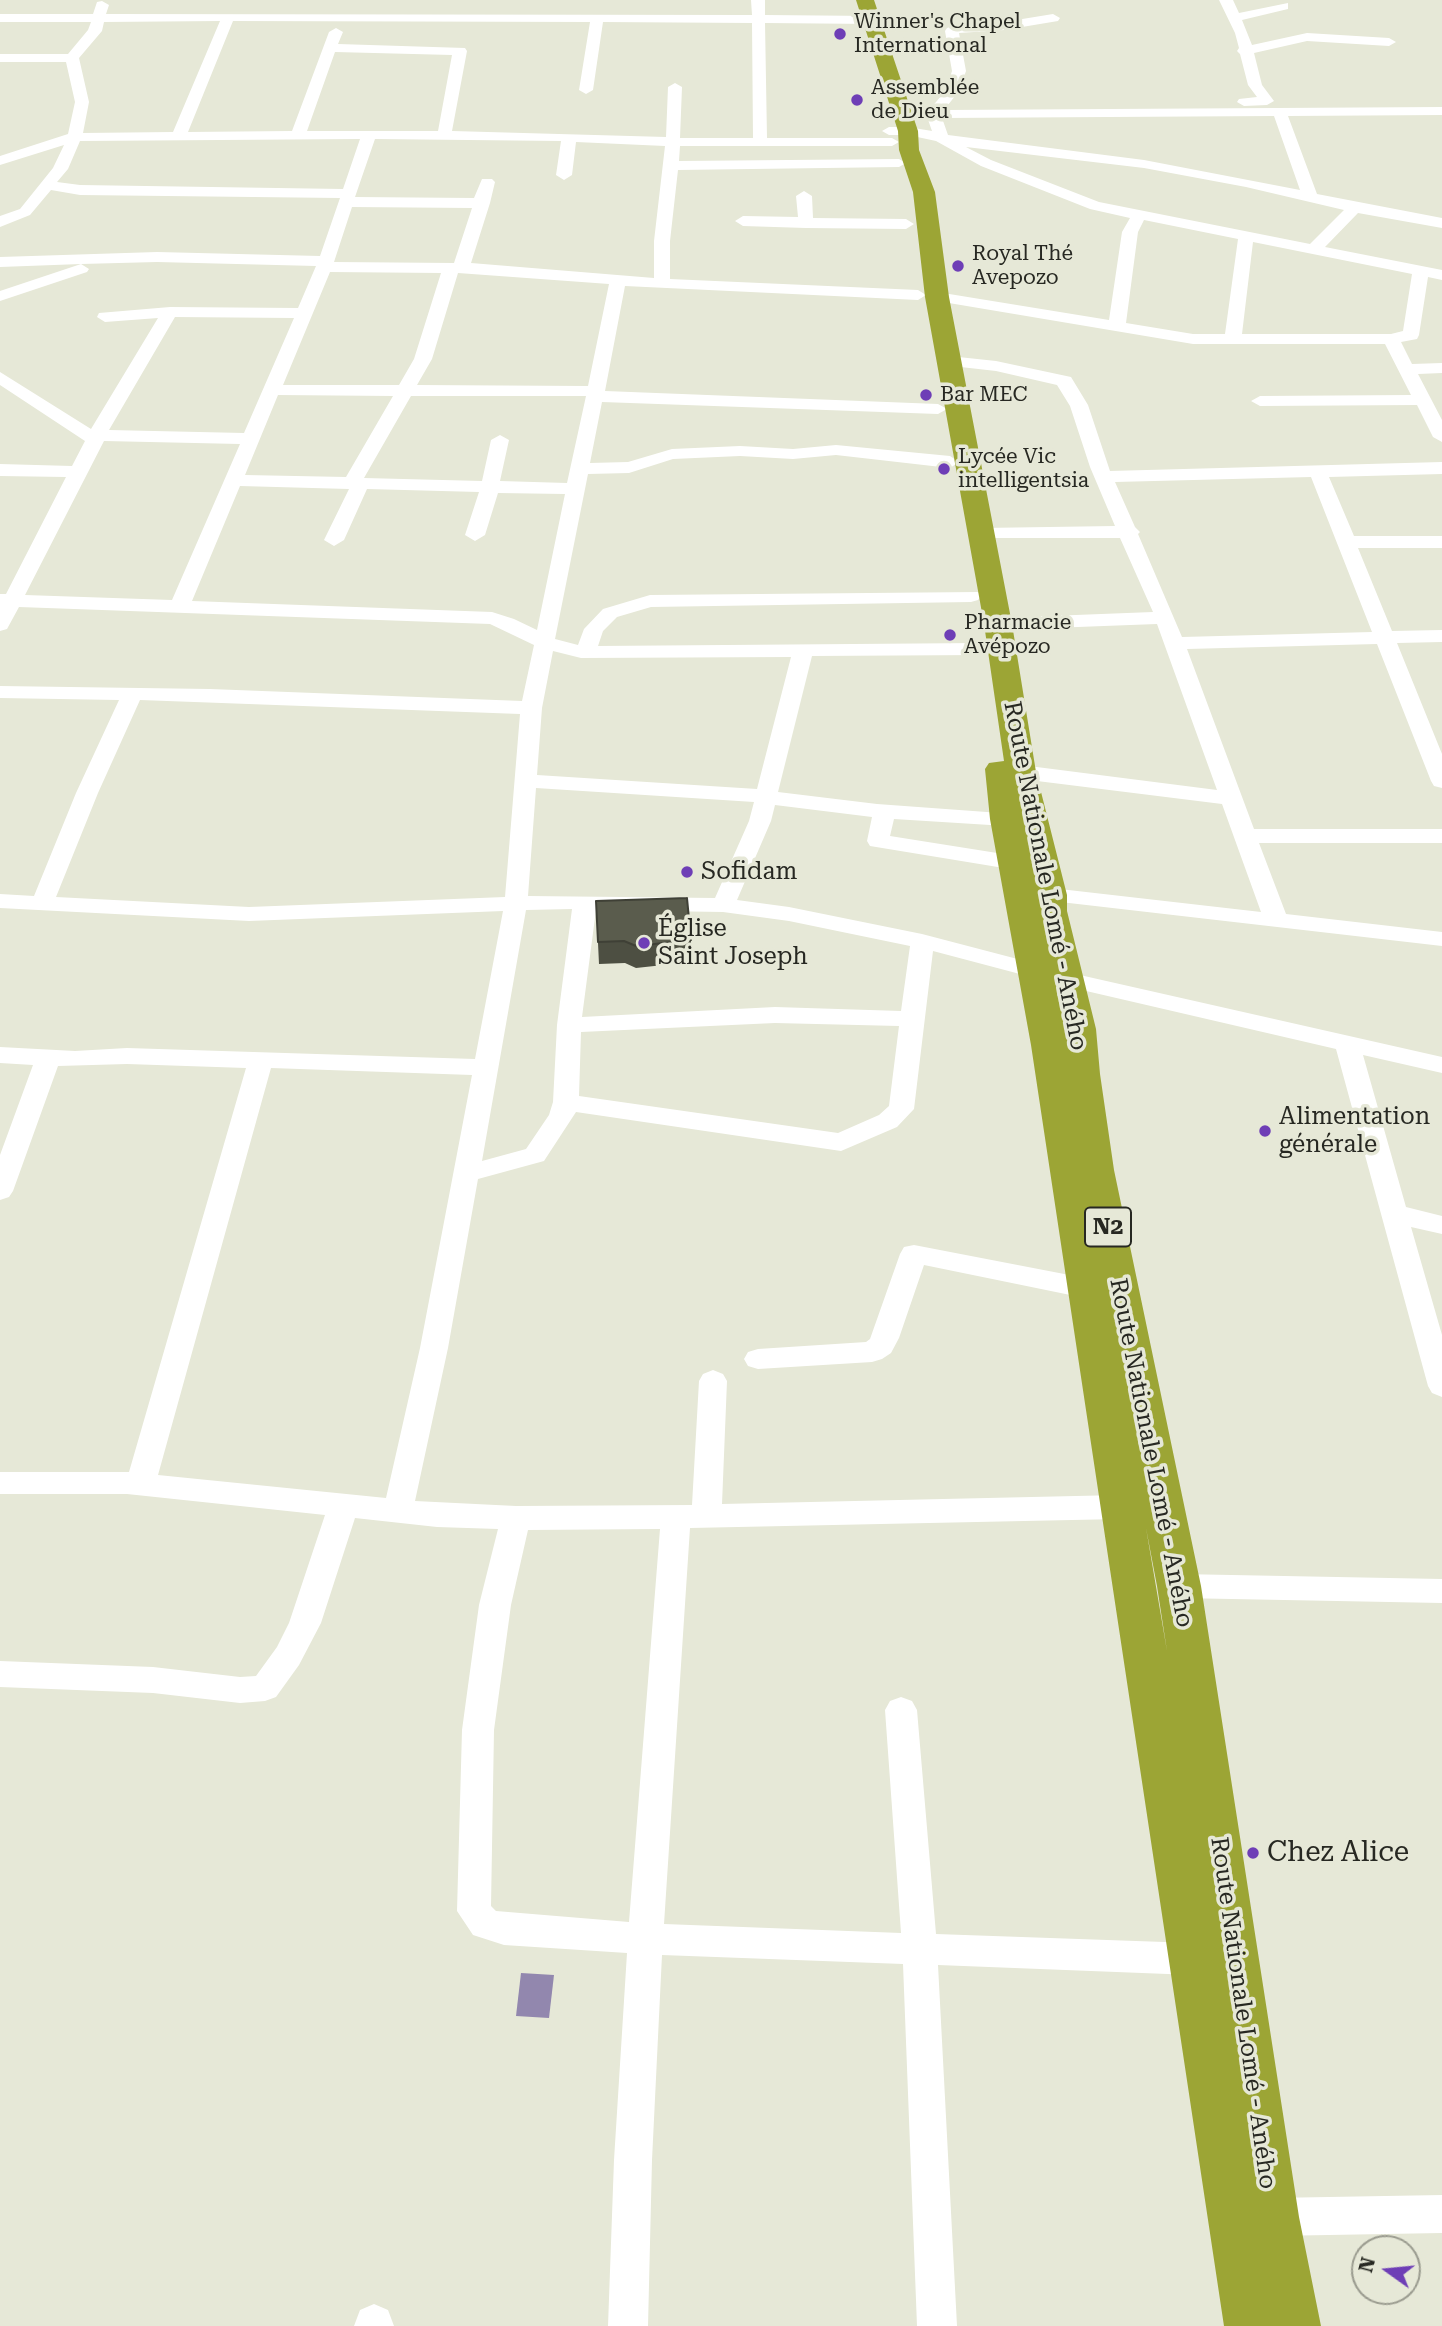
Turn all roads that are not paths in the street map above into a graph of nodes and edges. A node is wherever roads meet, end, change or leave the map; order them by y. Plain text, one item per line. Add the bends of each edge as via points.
1 (102, 0) edge
2 (346, 0) edge
3 (607, 0) edge
4 (758, 0) edge
5 (855, 0) edge
6 (865, 0) edge
7 (1226, 0) edge
8 (1283, 6) dead end
9 (341, 16) junction
10 (228, 17) junction
11 (0, 18) edge
12 (100, 18) junction
13 (601, 18) junction
14 (1053, 18) dead end
15 (1235, 18) junction
16 (759, 20) junction
17 (867, 20) junction
18 (1389, 42) dead end
19 (331, 48) junction
20 (1244, 51) junction
21 (0, 58) edge
22 (72, 58) junction
23 (675, 87) dead end
24 (586, 90) dead end
25 (1279, 111) junction
26 (1442, 111) edge
27 (912, 129) junction
28 (178, 135) junction
29 (298, 135) junction
30 (369, 135) junction
31 (444, 136) junction
32 (75, 137) junction
33 (569, 137) junction
34 (673, 142) junction
35 (760, 142) junction
36 (0, 161) edge
37 (671, 166) junction
38 (565, 176) dead end
39 (487, 182) dead end
40 (49, 184) junction
41 (804, 196) dead end
42 (1310, 197) junction
43 (348, 198) junction
44 (482, 203) junction
45 (1353, 207) junction
46 (1139, 216) junction
47 (743, 221) dead end
48 (0, 222) edge
49 (806, 223) junction
50 (1442, 223) edge
51 (906, 224) junction
52 (1246, 237) junction
53 (1313, 250) junction
54 (108, 260) junction
55 (0, 262) edge
56 (325, 264) junction
57 (456, 268) junction
58 (1421, 271) junction
59 (1442, 275) edge
60 (618, 280) junction
61 (662, 284) junction
62 (0, 296) edge
63 (927, 296) junction
64 (170, 312) junction
65 (305, 313) junction
66 (105, 317) dead end
67 (1117, 325) junction
68 (1391, 339) junction
69 (1233, 341) junction
70 (949, 360) junction
71 (1442, 368) edge
72 (1405, 369) junction
73 (0, 377) edge
74 (271, 390) junction
75 (405, 390) junction
76 (595, 394) junction
77 (1422, 400) junction
78 (1260, 401) dead end
79 (938, 409) junction
80 (1442, 437) edge
81 (96, 438) junction
82 (250, 439) junction
83 (500, 440) dead end
84 (950, 462) junction
85 (1442, 468) edge
86 (0, 470) edge
87 (1318, 471) junction
88 (78, 472) junction
89 (1104, 477) junction
90 (579, 479) junction
91 (232, 480) junction
92 (356, 484) junction
93 (490, 487) junction
94 (1129, 532) junction
95 (982, 534) junction
96 (475, 536) dead end
97 (334, 540) dead end
98 (1346, 542) junction
99 (1442, 542) edge
100 (971, 596) junction
101 (7, 600) edge
102 (180, 606) junction
103 (1165, 618) junction
104 (0, 625) edge
105 (990, 636) junction
106 (1442, 636) edge
107 (1384, 637) junction
108 (546, 643) junction
109 (1175, 643) junction
110 (803, 650) junction
111 (586, 652) junction
112 (0, 692) edge
113 (132, 695) junction
114 (531, 709) junction
115 (1021, 772) junction
116 (524, 781) junction
117 (1442, 781) edge
118 (766, 796) junction
119 (1233, 799) junction
120 (885, 811) junction
121 (1006, 819) junction
122 (1246, 836) junction
123 (1442, 836) edge
124 (1016, 863) junction
125 (1051, 895) junction
126 (0, 901) edge
127 (585, 902) junction
128 (516, 903) junction
129 (42, 904) junction
130 (723, 905) junction
131 (1276, 920) junction
132 (1442, 939) edge
133 (922, 941) junction
134 (1033, 969) junction
135 (1069, 980) junction
136 (912, 1019) junction
137 (569, 1026) junction
138 (1348, 1042) junction
139 (0, 1055) edge
140 (48, 1059) junction
141 (261, 1060) junction
142 (1442, 1065) edge
143 (486, 1067) junction
144 (566, 1102) junction
145 (466, 1172) junction
146 (0, 1191) edge
147 (1394, 1213) junction
148 (1442, 1225) edge
149 (1085, 1288) junction
150 (758, 1360) dead end
151 (713, 1381) dead end
152 (1442, 1386) edge
153 (0, 1483) edge
154 (140, 1484) junction
155 (344, 1504) junction
156 (1120, 1507) junction
157 (398, 1510) junction
158 (691, 1517) junction
159 (516, 1518) junction
160 (1179, 1586) junction
161 (1442, 1591) edge
162 (0, 1674) edge
163 (901, 1710) dead end
164 (645, 1938) junction
165 (920, 1948) junction
166 (1193, 1959) junction
167 (1442, 2214) edge
168 (1272, 2217) junction
169 (628, 2326) edge
170 (937, 2326) edge
171 (1252, 2326) edge
172 (1293, 2326) edge

1 - 12 street
2 - 9 street
3 - 13 street
4 - 16 street
5 - 17 highway, N2
6 - 17 highway, Route Nationale Lomé - Aného / N2
7 - 15 street
8 - 15 street
9 - 10 street
9 - 13 street
9 - 19 street
10 - 12 street
10 - 28 street
11 - 12 street
12 - 22 street
13 - 16 street
13 - 24 street
14 - 27 street via 962,27 952,32 957,81 952,92
15 - 20 street
16 - 17 street
16 - 35 street
17 - 27 highway, Route Nationale Lomé - Aného / N2
18 - 20 street via 1307,37
19 - 29 street
19 - 31 street via 460,51
20 - 27 street via 1255,85 1267,101
21 - 22 street
22 - 32 street via 82,102
23 - 34 street
25 - 26 street
25 - 27 street
25 - 42 street
27 - 35 street
27 - 37 street
27 - 42 street via 1144,164
27 - 46 street via 1095,206
27 - 51 highway, Route Nationale Lomé - Aného / N2
27 - 63 highway, Route Nationale Lomé - Aného / N2 via 909,150 924,192
28 - 29 street
28 - 32 street
29 - 30 street
30 - 31 street
30 - 43 street
31 - 33 street
32 - 36 street
32 - 40 street
33 - 34 street
33 - 38 street
34 - 35 street
34 - 37 street
37 - 61 street
39 - 44 street
40 - 43 street via 80,190
40 - 48 street via 25,212
41 - 49 street
42 - 45 street
43 - 44 street
43 - 56 street
44 - 57 street
45 - 50 street
45 - 53 street
46 - 52 street
46 - 67 street via 1130,232
47 - 49 street
49 - 51 street
51 - 63 highway, Route Nationale Lomé - Aného / N2
52 - 53 street
52 - 69 street
53 - 58 street
54 - 55 street
54 - 56 street via 172,257
54 - 62 street
56 - 57 street
56 - 65 street
57 - 60 street
57 - 75 street via 423,359
58 - 59 street
58 - 68 street via 1410,335
60 - 61 street
60 - 76 street
61 - 63 street
63 - 67 street
63 - 70 highway, Route Nationale Lomé - Aného / N2
63 - 79 highway, Route Nationale Lomé - Aného / N2
64 - 65 street
64 - 66 street
64 - 81 street
65 - 74 street
67 - 69 street via 1176,337
68 - 69 street
68 - 72 street
70 - 89 street via 1065,381 1079,405
70 - 95 highway, Route Nationale Lomé - Aného / N2
71 - 72 street
72 - 77 street
73 - 81 street
74 - 75 street
74 - 82 street
75 - 76 street
75 - 92 street
76 - 79 street via 673,401
76 - 90 street
77 - 78 street
77 - 80 street
79 - 84 highway, Route Nationale Lomé - Aného / N2
81 - 82 street
81 - 88 street
82 - 91 street
83 - 93 street
84 - 90 street via 836,450 712,452 661,456
84 - 100 highway, Route Nationale Lomé - Aného / N2
85 - 87 street
86 - 88 street
87 - 89 street
87 - 98 street
88 - 101 street
89 - 94 street
90 - 93 street
90 - 108 street
91 - 92 street
91 - 102 street
92 - 93 street
92 - 97 street
93 - 96 street
94 - 95 street
94 - 103 street
95 - 105 highway, Route Nationale Lomé - Aného / N2
98 - 99 street
98 - 107 street
100 - 105 highway, Route Nationale Lomé - Aného / N2
100 - 111 street via 650,601 610,613 594,629
101 - 102 street
101 - 104 street
102 - 108 street via 492,618
103 - 105 street
103 - 109 street
105 - 110 street
105 - 115 highway, Route Nationale Lomé - Aného / N2
105 - 121 highway, Route Nationale Lomé - Aného / N2
106 - 107 street
107 - 109 street
107 - 117 street
108 - 111 street
108 - 114 street
109 - 119 street
110 - 111 street
110 - 118 street
112 - 113 street
113 - 114 street
113 - 129 street
114 - 116 street
115 - 119 street
115 - 125 highway, Route Nationale Lomé - Aného / N2
116 - 118 street
116 - 128 street
118 - 120 street
118 - 130 street via 760,821
119 - 122 street
120 - 121 street
120 - 124 street via 878,841
121 - 124 highway, Route Nationale Lomé - Aného / N2
122 - 123 street
122 - 131 street
124 - 134 highway, Route Nationale Lomé - Aného / N2
125 - 131 street
125 - 135 highway, Route Nationale Lomé - Aného / N2 via 1051,912
126 - 129 street
127 - 128 street
127 - 130 street
127 - 137 street
128 - 129 street via 249,914
128 - 143 street
130 - 133 street
131 - 132 street
133 - 134 street
133 - 136 street
134 - 135 street
134 - 149 highway, Route Nationale Lomé - Aného / N2
135 - 138 street
135 - 160 highway, Route Nationale Lomé - Aného / N2 via 1096,1170
136 - 137 street via 775,1016
136 - 144 street via 901,1110 888,1121 841,1142
137 - 144 street
138 - 142 street
138 - 147 street
139 - 140 street
140 - 141 street
140 - 146 street
141 - 143 street
141 - 154 street
143 - 145 street
144 - 145 street via 562,1116 535,1155
145 - 157 street
147 - 148 street
147 - 152 street
149 - 150 street via 914,1254 881,1346 872,1352
149 - 156 highway, Route Nationale Lomé - Aného / N2
151 - 158 street
153 - 154 street
154 - 155 street
155 - 157 street
155 - 162 street via 305,1623 265,1688
156 - 158 street
156 - 166 highway, Route Nationale Lomé - Aného / N2
157 - 159 street
158 - 159 street
158 - 164 street
159 - 164 street via 495,1605 478,1730 474,1911 485,1924 504,1929
160 - 161 street
160 - 168 highway, Route Nationale Lomé - Aného / N2
163 - 165 street
164 - 165 street
164 - 169 street
165 - 166 street
165 - 170 street
166 - 171 highway, Route Nationale Lomé - Aného / N2
167 - 168 street
168 - 172 highway, Route Nationale Lomé - Aného / N2

